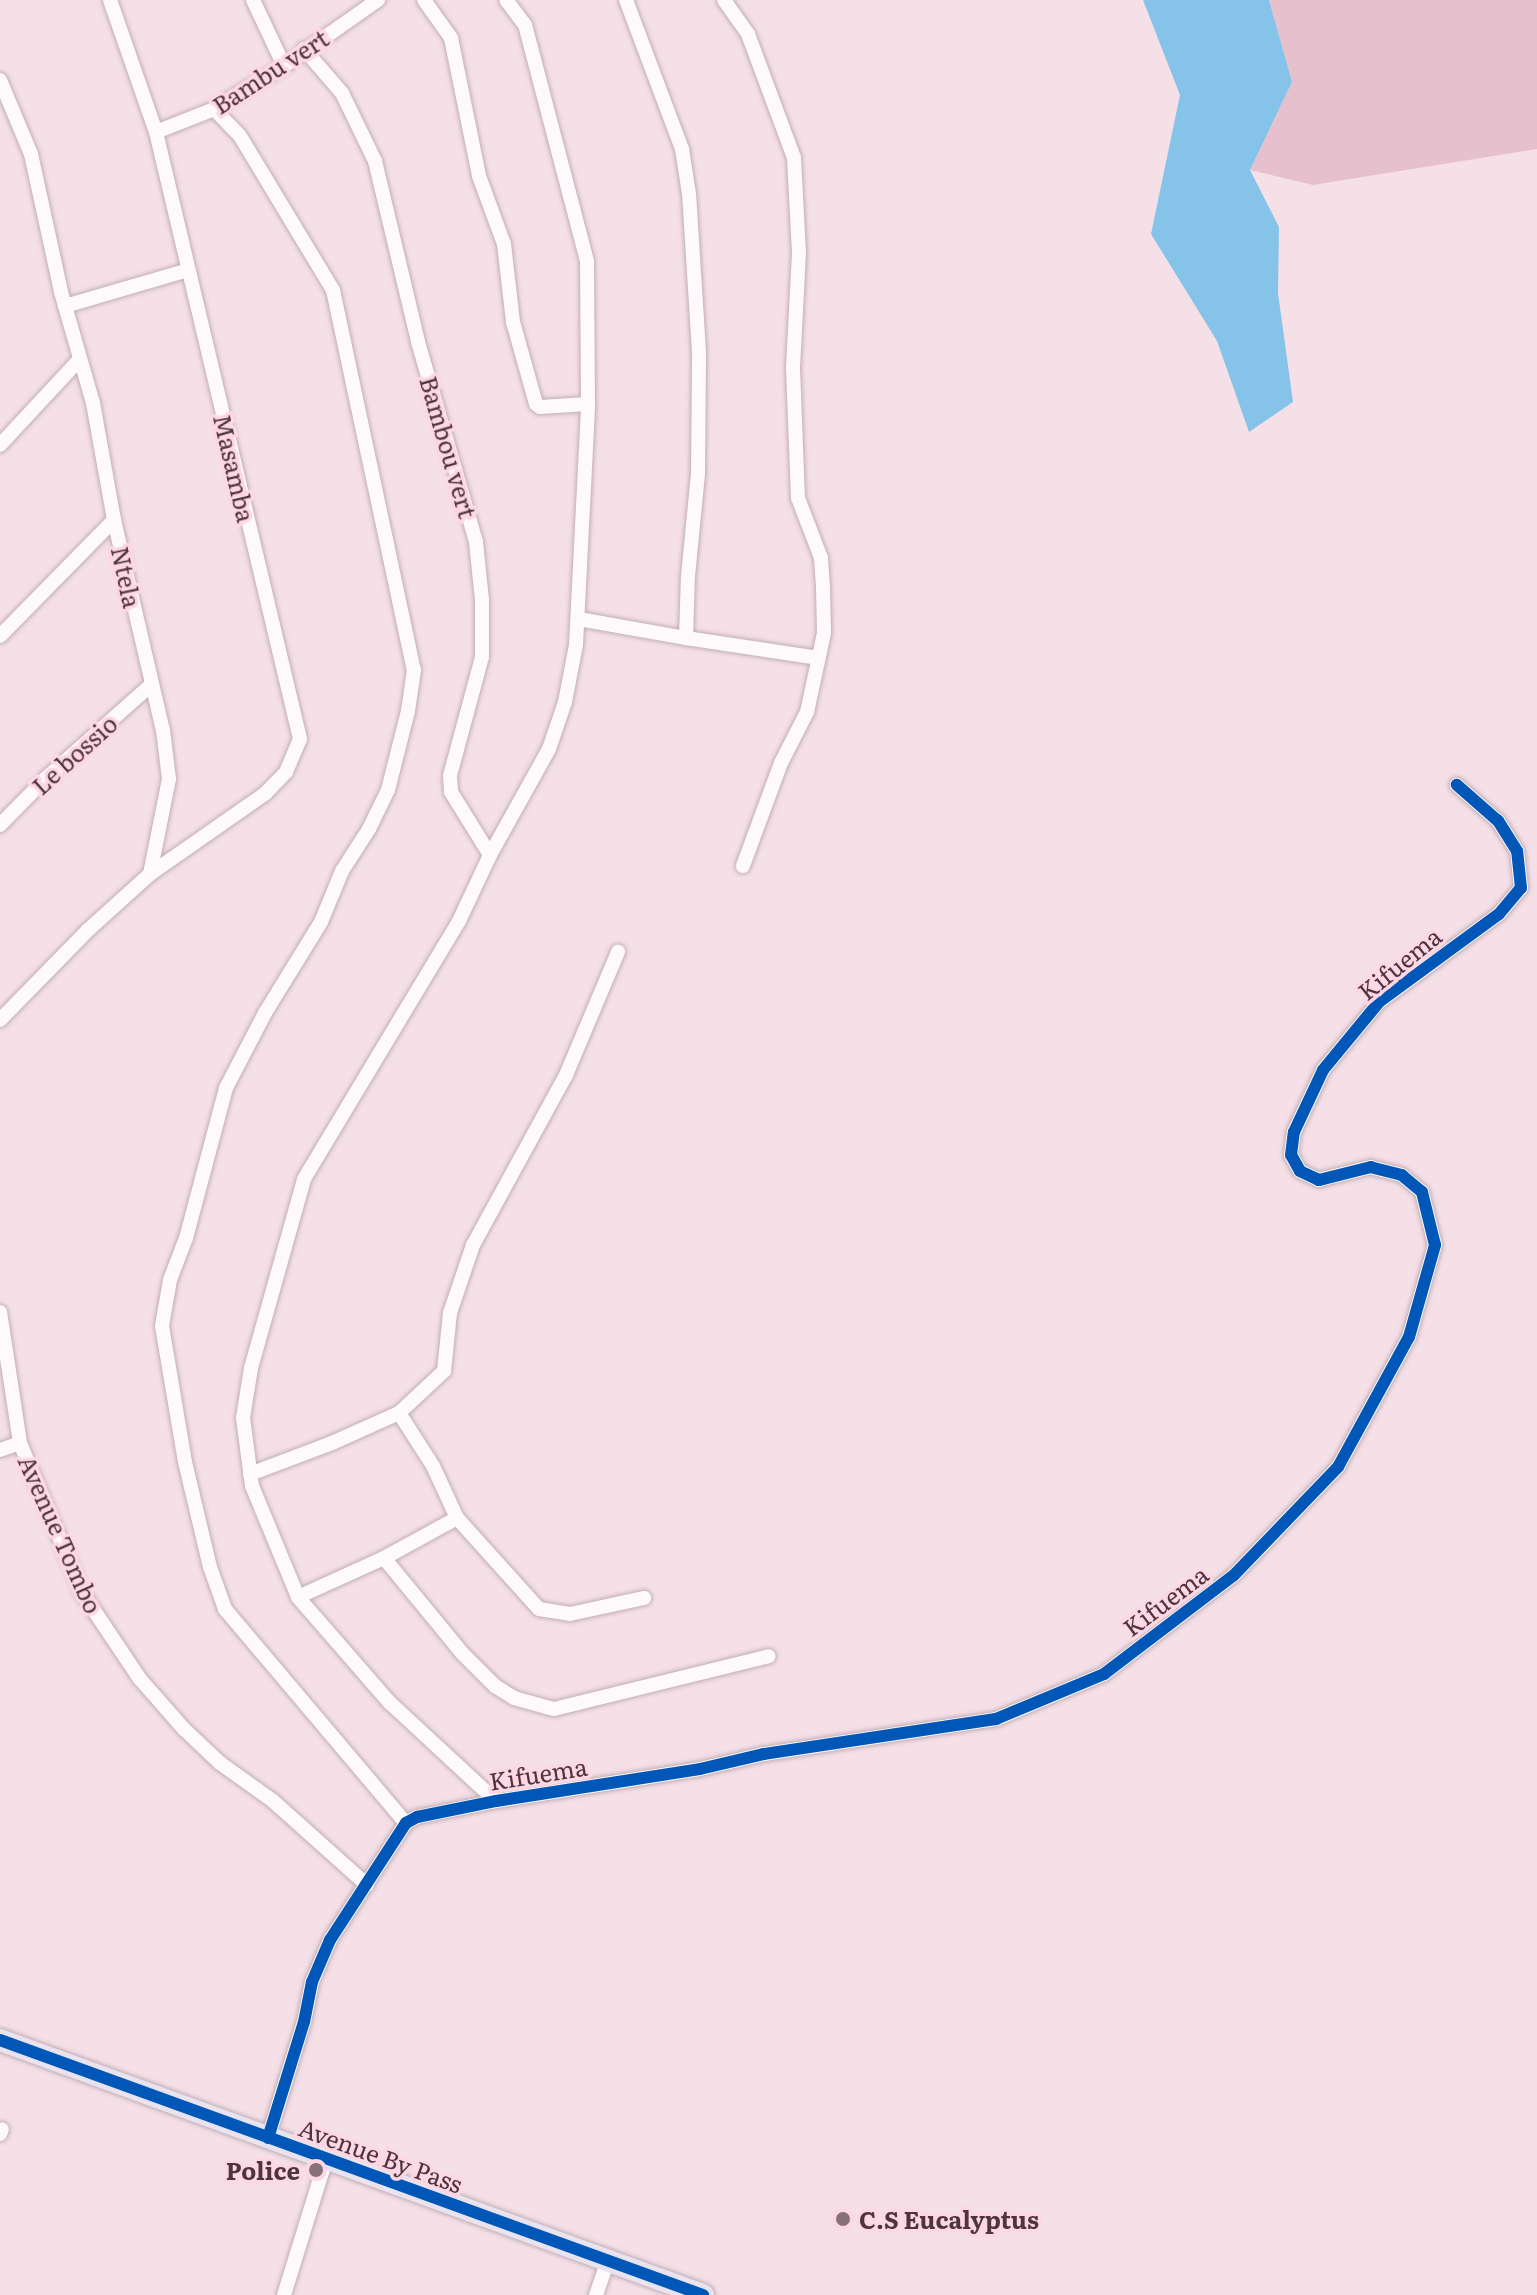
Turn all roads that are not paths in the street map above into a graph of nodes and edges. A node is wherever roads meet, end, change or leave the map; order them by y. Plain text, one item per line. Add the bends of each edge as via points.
1 (110, 0) edge
2 (253, 0) edge
3 (378, 0) edge
4 (424, 0) edge
5 (506, 0) edge
6 (626, 0) edge
7 (724, 0) edge
8 (304, 49) junction
9 (284, 66) junction
10 (0, 80) edge
11 (214, 109) junction
12 (156, 132) junction
13 (188, 270) junction
14 (65, 306) junction
15 (80, 359) junction
16 (588, 404) junction
17 (0, 445) edge
18 (114, 520) junction
19 (579, 619) junction
20 (0, 636) edge
21 (686, 638) junction
22 (819, 658) junction
23 (151, 685) junction
24 (1457, 785) dead end
25 (0, 825) edge
26 (490, 855) junction
27 (743, 866) dead end
28 (150, 874) junction
29 (618, 952) dead end
30 (0, 1020) edge
31 (0, 1312) edge
32 (399, 1413) junction
33 (20, 1443) junction
34 (0, 1450) edge
35 (250, 1474) junction
36 (457, 1518) junction
37 (384, 1558) junction
38 (298, 1597) junction
39 (644, 1598) dead end
40 (769, 1656) dead end
41 (496, 1801) junction
42 (406, 1823) junction
43 (367, 1885) junction
44 (0, 2040) edge
45 (268, 2138) junction
46 (326, 2159) junction
47 (608, 2260) junction
48 (284, 2295) edge
49 (596, 2295) edge
50 (701, 2295) edge

1 - 12 street, Masamba
2 - 9 street
3 - 8 street, Bambu vert
4 - 16 street via 451,38 479,176 504,244 513,322 536,404
5 - 16 street via 525,25 587,261
6 - 21 street via 682,149 689,194 699,352 698,474
7 - 22 street via 748,34 794,158 798,498 821,558 824,633
8 - 9 street, Bambu vert
8 - 26 street, Bambou vert via 342,93 375,161 418,342 476,542 482,657 450,776 451,792
9 - 11 street, Bambu vert
10 - 14 street, Ntela via 31,154
11 - 12 street, Bambu vert
11 - 42 street via 240,136 333,290 414,670 388,790 342,871 321,922 226,1088 170,1280 162,1326 185,1462 225,1609
12 - 13 street, Masamba
13 - 14 street
13 - 28 street, Masamba via 300,739 286,772 266,793
14 - 15 street, Ntela
15 - 17 street
15 - 18 street, Ntela
16 - 19 street
18 - 20 street
18 - 23 street, Ntela
19 - 21 street
19 - 26 street via 554,737
21 - 22 street
22 - 27 street via 807,712 781,763
23 - 25 street, Le bossio
23 - 28 street, Ntela via 169,779
24 - 41 street, Kifuema via 1498,821 1517,851 1521,888 1499,914 1379,1002 1323,1070 1294,1132 1291,1155 1300,1171 1319,1180 1371,1167 1402,1175 1422,1192 1435,1245 1409,1337 1338,1467 1234,1575 1104,1674 996,1719
26 - 35 street via 459,921 304,1179 251,1368 243,1418
28 - 30 street
29 - 32 street via 566,1075 473,1245 450,1313 444,1371
31 - 33 street, Avenue Tombo
32 - 35 street
32 - 36 street via 433,1466
33 - 34 street
33 - 43 street, Avenue Tombo via 83,1594 140,1679 220,1763 273,1801
35 - 38 street
36 - 37 street
36 - 39 street via 539,1609 570,1614
37 - 38 street
37 - 40 street via 495,1686 514,1698 554,1709
38 - 41 street via 390,1703
41 - 42 street, Kifuema
42 - 43 street
43 - 45 street via 337,1926 312,1982
44 - 45 highway, Avenue By Pass
45 - 46 highway, Avenue By Pass
46 - 47 highway, Avenue By Pass
46 - 48 street
47 - 49 street
47 - 50 highway, Avenue By Pass

